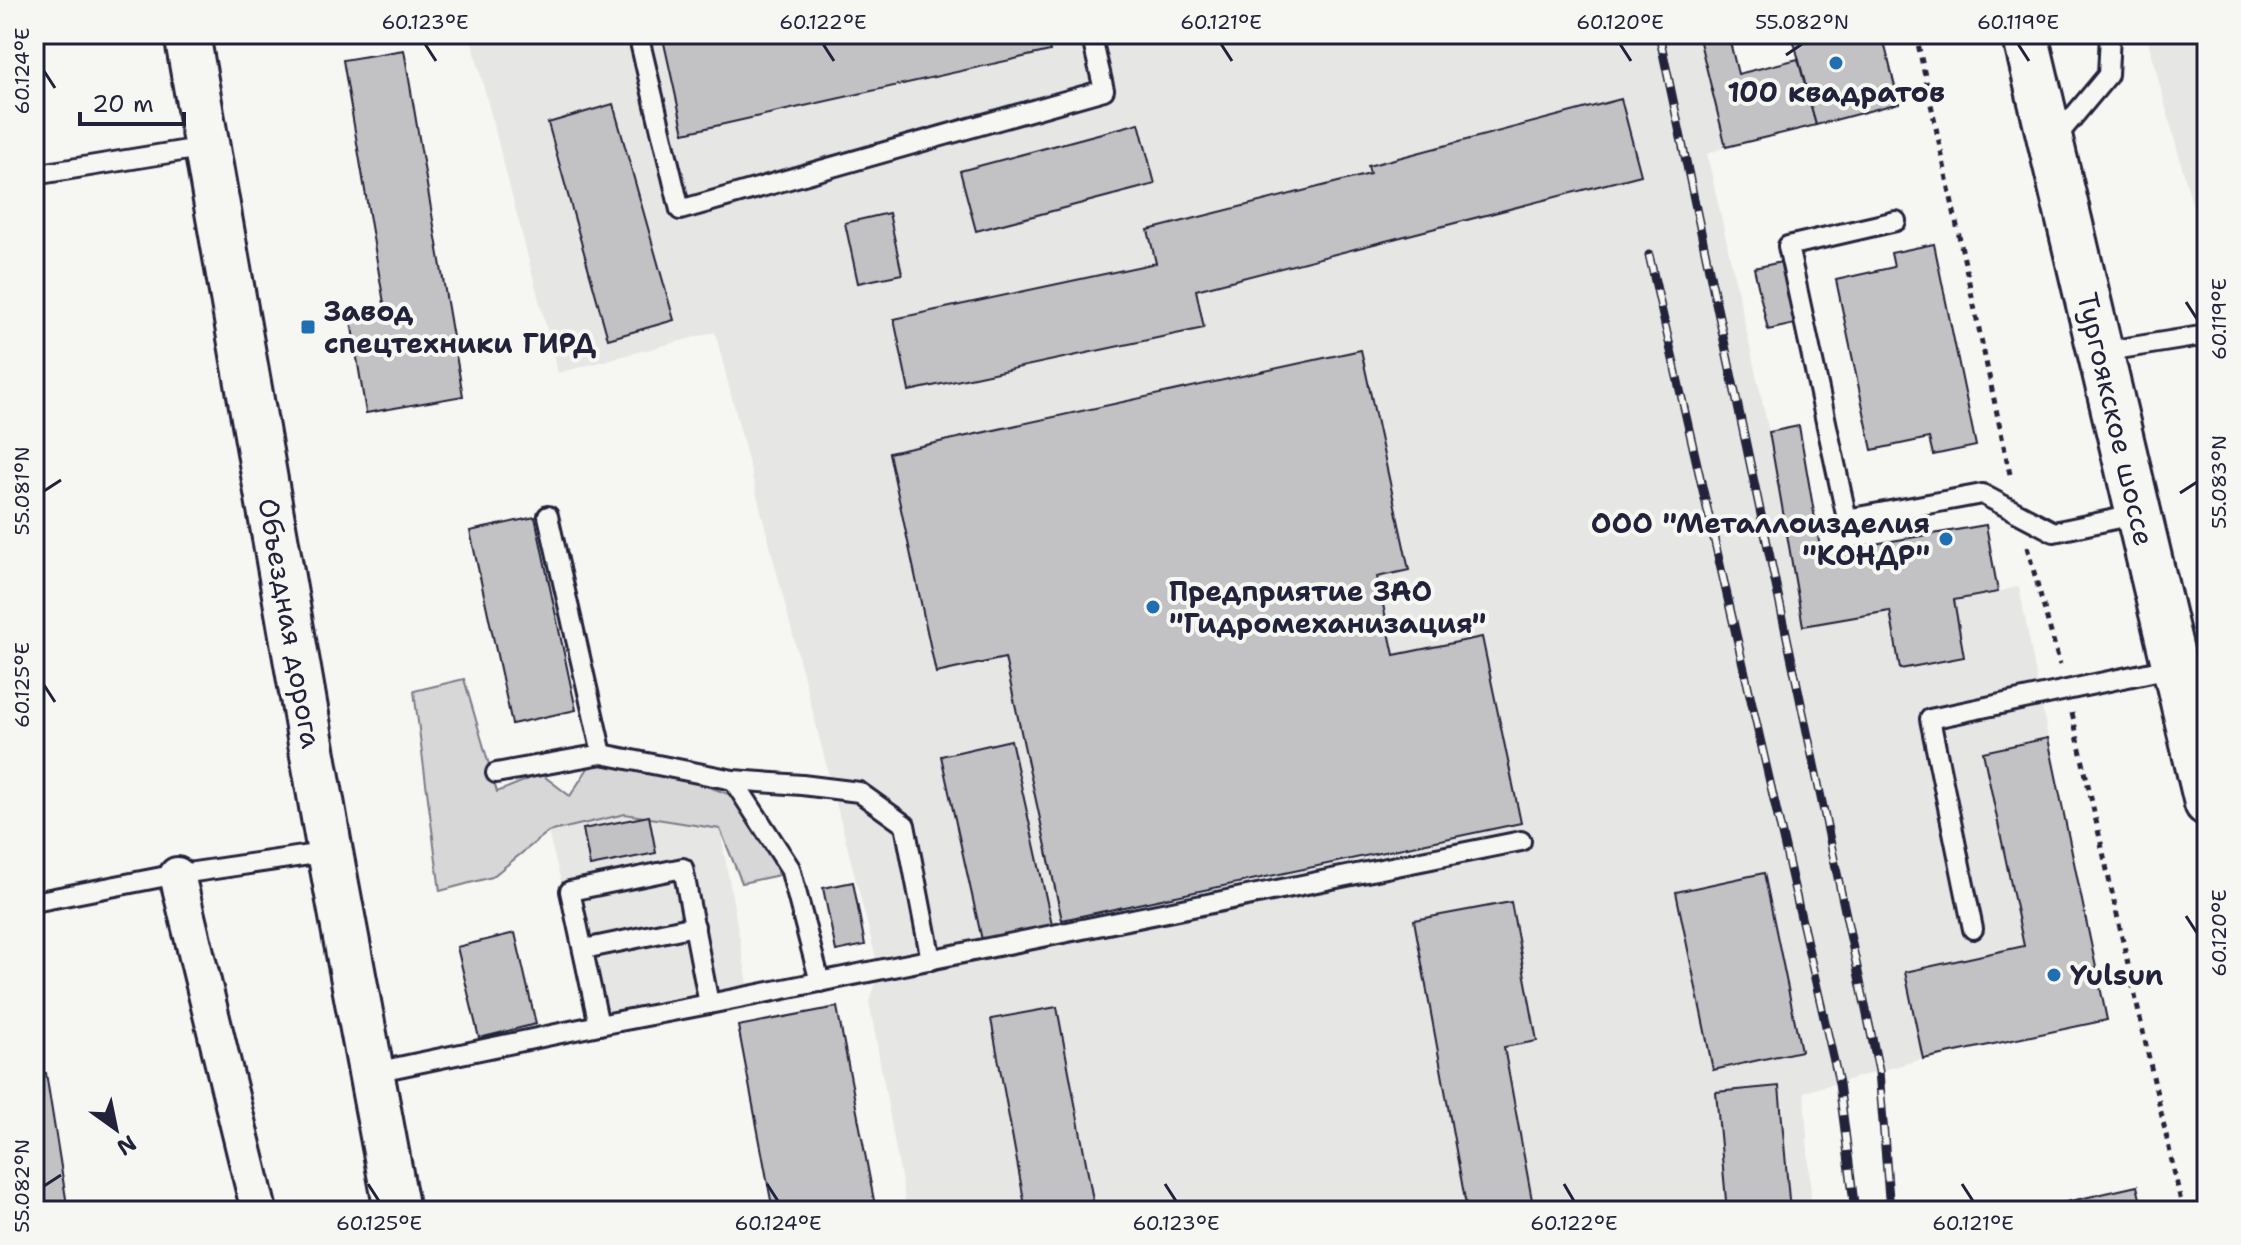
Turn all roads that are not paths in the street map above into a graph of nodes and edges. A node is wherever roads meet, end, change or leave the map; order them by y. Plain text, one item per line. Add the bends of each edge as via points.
1 (187, 34) edge
2 (638, 34) edge
3 (1091, 34) edge
4 (2025, 34) edge
5 (2110, 34) edge
6 (2051, 143) junction
7 (206, 147) junction
8 (34, 175) edge
9 (1896, 221) dead end
10 (2207, 335) edge
11 (2101, 352) junction
12 (2139, 514) junction
13 (548, 516) dead end
14 (2175, 667) junction
15 (602, 754) junction
16 (496, 773) dead end
17 (733, 780) junction
18 (2207, 803) edge
19 (1521, 841) dead end
20 (330, 852) junction
21 (177, 875) junction
22 (34, 902) edge
23 (695, 926) junction
24 (1973, 929) dead end
25 (584, 949) junction
26 (931, 960) junction
27 (820, 982) junction
28 (709, 1004) junction
29 (599, 1025) junction
30 (370, 1073) junction
31 (259, 1211) edge
32 (397, 1211) edge

1 - 7 main road, Объездная дорога
2 - 3 lane via 680,210 1104,90
4 - 6 main road, Тургоякское шоссе
5 - 6 lane via 2108,75
6 - 11 main road, Тургоякское шоссе
7 - 8 lane
7 - 20 main road, Объездная дорога
9 - 12 lane via 1788,246 1847,519 1982,494 2054,532
10 - 11 lane
11 - 12 main road, Тургоякское шоссе
12 - 14 main road, Тургоякское шоссе
13 - 15 lane
14 - 18 main road, Тургоякское шоссе
14 - 24 lane via 1930,719
15 - 16 lane
15 - 17 lane
17 - 26 lane via 859,792 905,825
17 - 27 lane via 790,868
19 - 26 lane
20 - 21 lane
20 - 30 main road, Объездная дорога
21 - 22 lane
21 - 31 street
23 - 25 lane
23 - 25 lane via 683,868 570,891
23 - 28 lane
25 - 29 lane
26 - 27 lane
27 - 28 lane
28 - 29 lane
29 - 30 lane
30 - 32 main road, Объездная дорога

